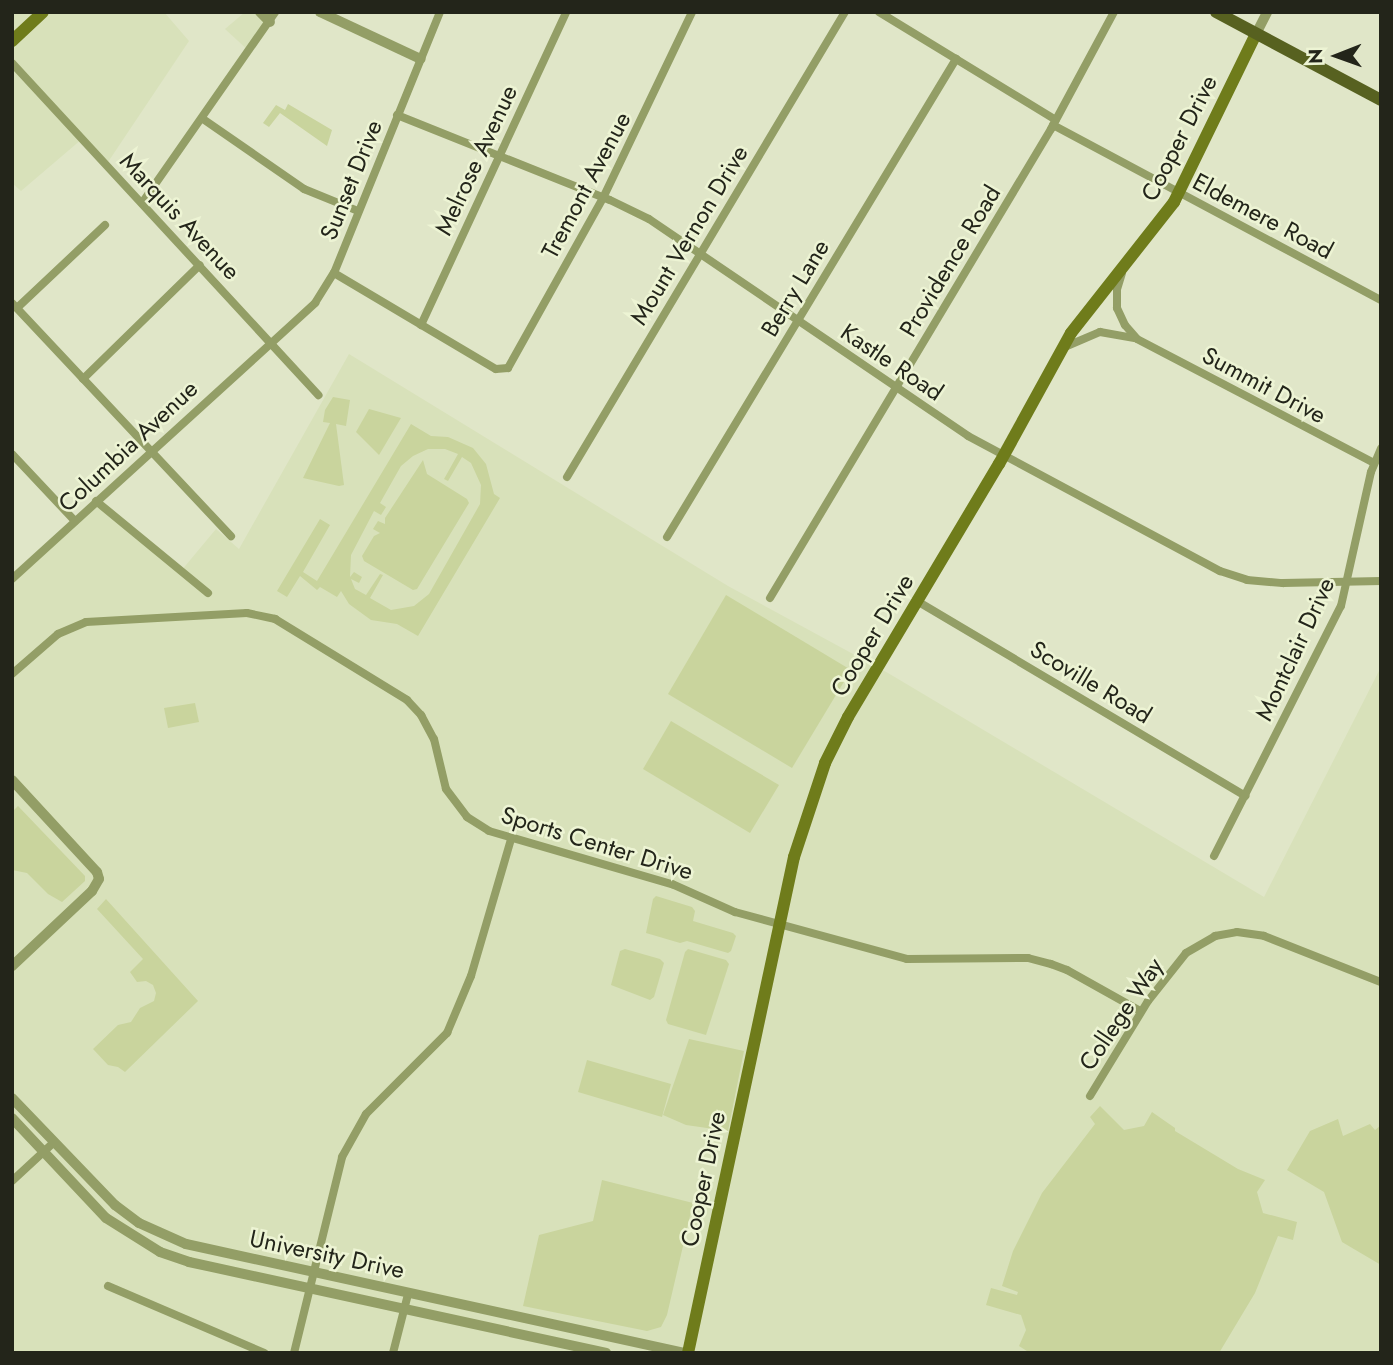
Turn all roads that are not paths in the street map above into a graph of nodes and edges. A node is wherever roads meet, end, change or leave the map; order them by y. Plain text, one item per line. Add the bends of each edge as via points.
1 (43, 12) edge
2 (260, 12) edge
3 (320, 12) edge
4 (440, 12) edge
5 (566, 12) edge
6 (692, 12) edge
7 (845, 12) edge
8 (879, 12) edge
9 (1114, 12) edge
10 (1216, 12) edge
11 (1267, 12) edge
12 (273, 17) edge
13 (1256, 34) junction
14 (12, 41) edge
15 (421, 59) junction
16 (956, 59) junction
17 (12, 64) edge
18 (1381, 100) edge
19 (397, 115) junction
20 (203, 119) junction
21 (1054, 123) junction
22 (499, 157) junction
23 (1179, 193) junction
24 (603, 198) junction
25 (142, 203) junction
26 (358, 211) junction
27 (105, 225) dead end
28 (700, 253) junction
29 (200, 265) junction
30 (1124, 267) junction
31 (334, 273) junction
32 (1381, 300) edge
33 (15, 305) edge
34 (798, 321) junction
35 (421, 325) junction
36 (1137, 339) junction
37 (270, 342) junction
38 (1061, 351) junction
39 (83, 379) junction
40 (896, 388) junction
41 (318, 395) dead end
42 (1381, 448) edge
43 (150, 451) junction
44 (12, 454) edge
45 (1003, 456) junction
46 (1374, 463) junction
47 (567, 477) dead end
48 (96, 501) junction
49 (75, 521) junction
50 (230, 536) dead end
51 (667, 537) dead end
52 (12, 579) edge
53 (1381, 580) edge
54 (1348, 583) junction
55 (208, 593) dead end
56 (771, 598) dead end
57 (917, 601) junction
58 (12, 674) edge
59 (12, 780) edge
60 (1245, 796) junction
61 (511, 839) junction
62 (1214, 856) dead end
63 (779, 924) junction
64 (12, 966) edge
65 (1381, 982) edge
66 (1140, 1011) junction
67 (1090, 1096) dead end
68 (12, 1098) edge
69 (12, 1118) edge
70 (53, 1143) junction
71 (44, 1152) junction
72 (12, 1181) edge
73 (313, 1272) junction
74 (107, 1286) dead end
75 (310, 1288) junction
76 (408, 1294) junction
77 (405, 1309) junction
78 (264, 1353) edge
79 (294, 1353) edge
80 (394, 1353) edge
81 (606, 1353) edge
82 (687, 1353) edge

1 - 14 main road
2 - 12 street
3 - 15 street
4 - 15 street, Sunset Drive
5 - 22 street, Melrose Avenue
6 - 24 street, Tremont Avenue
7 - 28 street, Mount Vernon Drive
8 - 16 street, Eldemere Road
9 - 21 street, Providence Road
10 - 13 main road
11 - 13 street, Cooper Drive
12 - 20 street
13 - 18 main road
13 - 23 main road, Cooper Drive
15 - 19 street, Sunset Drive
16 - 21 street, Eldemere Road
16 - 34 street, Berry Lane
17 - 25 street, Marquis Avenue
19 - 22 street, Kastle Road
19 - 26 street, Sunset Drive
20 - 25 street
20 - 26 street via 304,189
21 - 23 street, Eldemere Road
21 - 40 street, Providence Road
22 - 24 street, Kastle Road
22 - 35 street, Melrose Avenue
23 - 30 main road, Cooper Drive
23 - 32 street, Eldemere Road
24 - 28 street, Kastle Road via 649,219
24 - 35 street, Tremont Avenue via 505,370
25 - 29 street, Marquis Avenue
26 - 31 street, Sunset Drive
27 - 33 street
28 - 34 street, Kastle Road
28 - 47 street, Mount Vernon Drive
29 - 37 street, Marquis Avenue
29 - 39 street
30 - 36 street, Summit Drive via 1117,308
30 - 38 main road, Cooper Drive
31 - 35 street
31 - 37 street, Sunset Drive via 310,309
33 - 39 street
34 - 40 street, Kastle Road
34 - 51 street, Berry Lane
36 - 38 street, Summit Drive via 1100,332
36 - 46 street, Summit Drive
37 - 41 street, Marquis Avenue
37 - 43 street, Columbia Avenue
38 - 45 main road, Cooper Drive
39 - 43 street
40 - 45 street, Kastle Road
40 - 56 street, Providence Road
42 - 46 street, Montclair Drive
43 - 48 street, Columbia Avenue
43 - 50 street
44 - 49 street
45 - 54 street, Kastle Road via 1226,574 1283,583
45 - 57 main road, Cooper Drive
46 - 54 street, Montclair Drive
48 - 49 street, Columbia Avenue
48 - 55 street
49 - 52 street, Columbia Avenue
53 - 54 street, Kastle Road
54 - 60 street, Montclair Drive via 1332,625
57 - 60 street, Scoville Road
57 - 63 main road, Cooper Drive via 825,764 804,821
58 - 61 street, Sports Center Drive via 58,634 86,622 237,613 275,619 407,700 431,733 453,801 467,817
59 - 64 street via 97,872 97,886
60 - 62 street, Montclair Drive
61 - 63 street, Sports Center Drive via 672,884 735,912
61 - 73 street via 459,1009 439,1042 380,1099 353,1133 333,1184
63 - 66 street, Sports Center Drive via 907,959 1028,958 1067,970
63 - 82 main road, Cooper Drive
65 - 66 street, College Way via 1264,936 1228,933 1186,953
66 - 67 street, College Way
68 - 70 street, University Drive
69 - 71 street, University Drive
70 - 71 street
70 - 73 street, University Drive via 115,1205 149,1227 194,1246
71 - 72 street
71 - 75 street, University Drive via 106,1218 144,1244 190,1262
73 - 75 street
73 - 76 street, University Drive
74 - 78 street
75 - 77 street, University Drive
75 - 79 street
76 - 77 street
76 - 82 street, University Drive
77 - 80 street
77 - 81 street, University Drive

